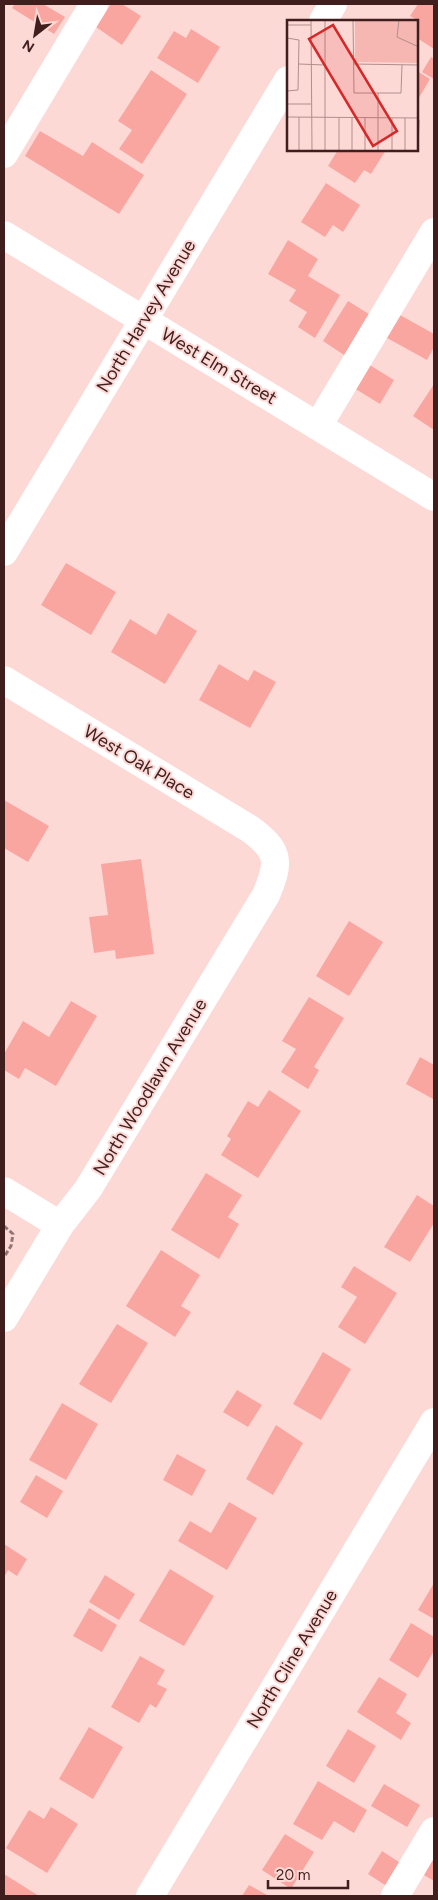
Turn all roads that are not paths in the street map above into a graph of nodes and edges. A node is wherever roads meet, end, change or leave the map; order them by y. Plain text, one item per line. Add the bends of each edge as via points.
1 (94, 4) edge
2 (333, 4) edge
3 (324, 20) edge
4 (287, 82) edge
5 (4, 154) edge
6 (434, 232) edge
7 (4, 235) edge
8 (144, 320) junction
9 (318, 426) junction
10 (434, 497) edge
11 (4, 552) edge
12 (4, 680) edge
13 (272, 847) joint
14 (4, 1191) edge
15 (60, 1225) junction
16 (4, 1318) edge
17 (431, 1437) edge
18 (434, 1831) edge
19 (150, 1896) edge
20 (395, 1896) edge

1 - 5 street
2 - 3 street
4 - 8 street, North Harvey Avenue
6 - 9 street
7 - 8 street, West Elm Street
8 - 9 street, West Elm Street
8 - 11 street, North Harvey Avenue
9 - 10 street, West Elm Street
12 - 13 street, West Oak Place via 250,829
13 - 15 street, North Woodlawn Avenue via 276,863 266,895 88,1189
14 - 15 street
15 - 16 street, North Woodlawn Avenue
17 - 19 street, North Cline Avenue
18 - 20 street

